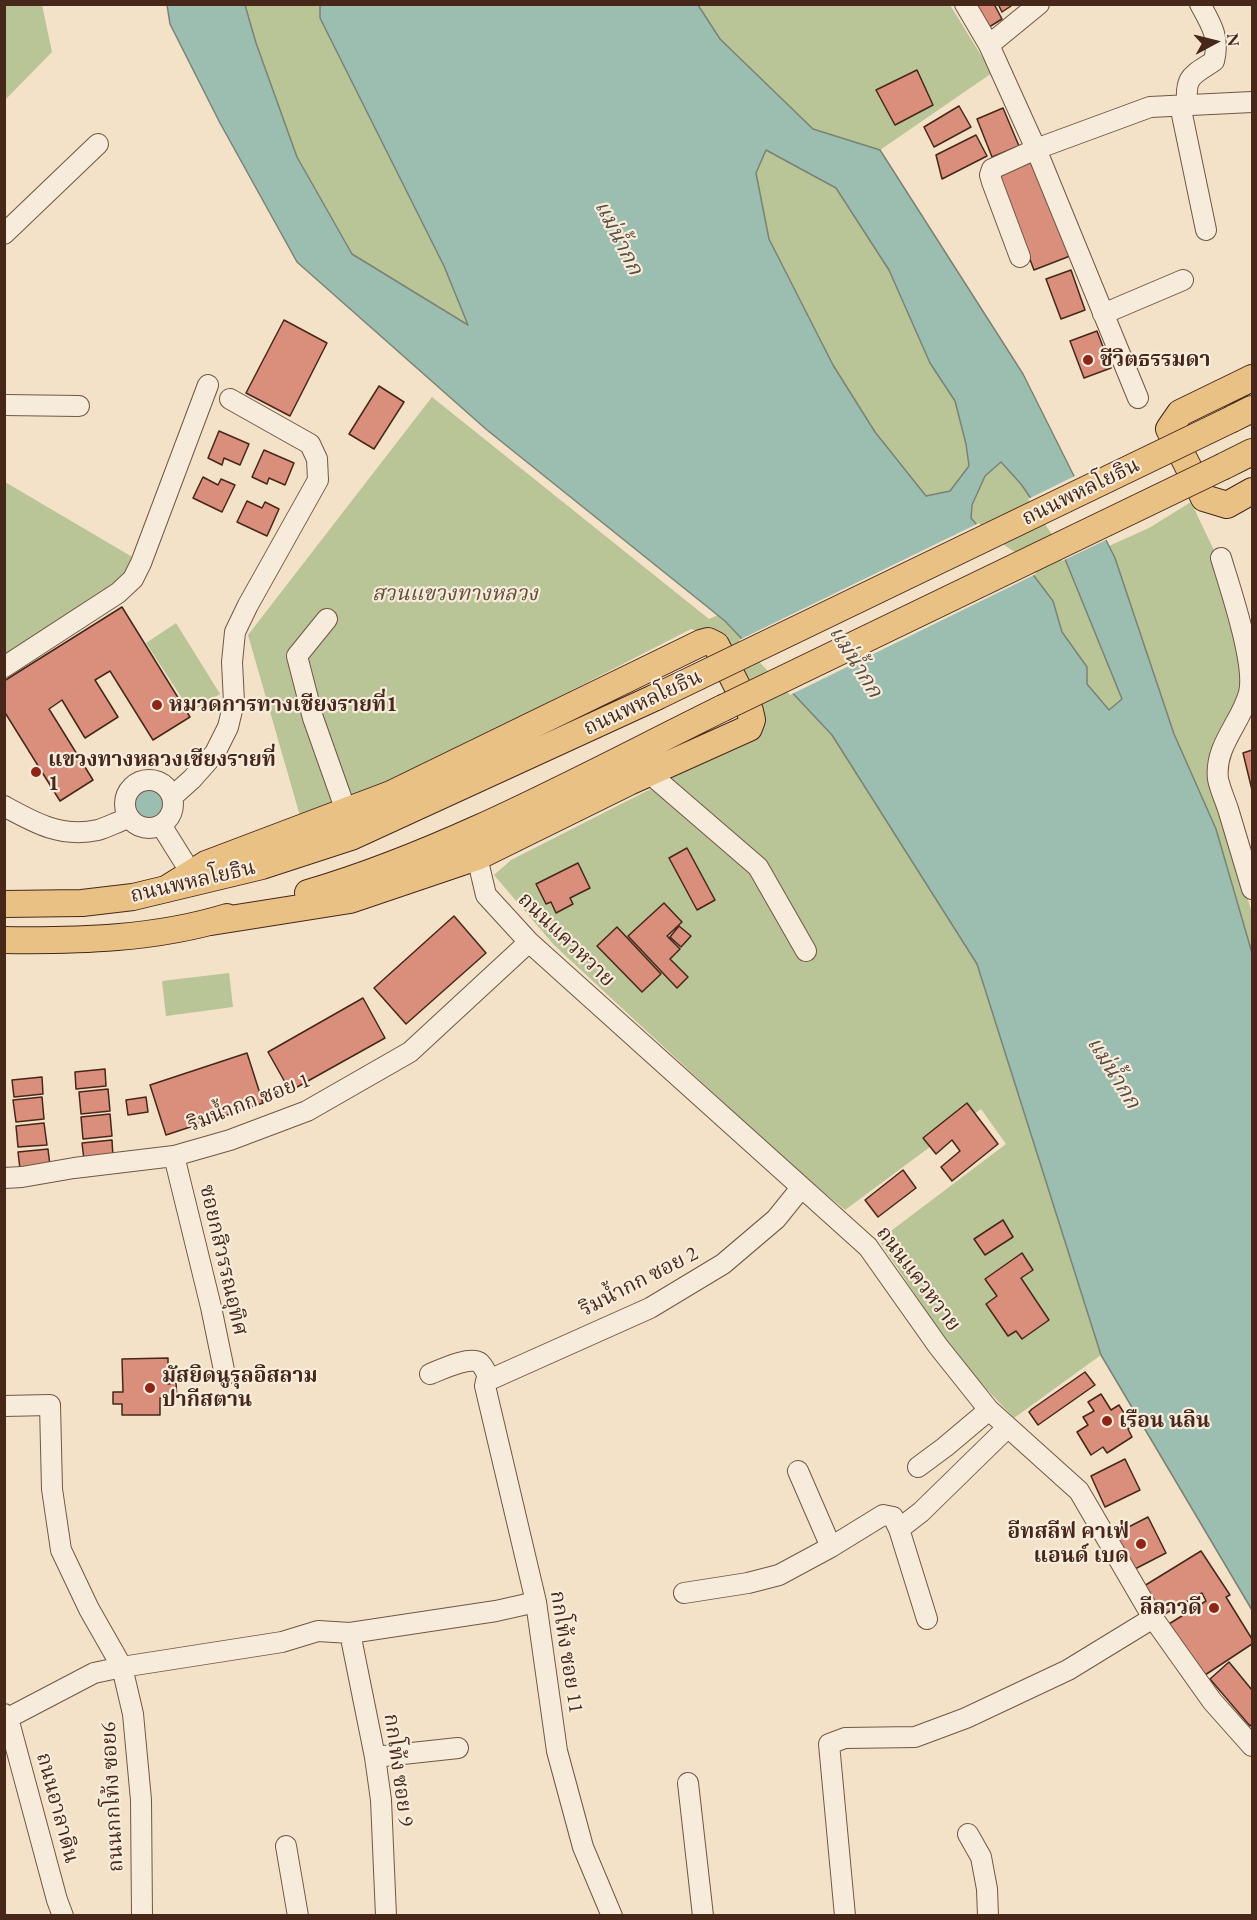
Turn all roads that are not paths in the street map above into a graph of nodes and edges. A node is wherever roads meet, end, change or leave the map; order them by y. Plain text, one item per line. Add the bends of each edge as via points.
1 (965, 4) edge
2 (1039, 4) edge
3 (1200, 4) edge
4 (989, 45) junction
5 (1252, 102) edge
6 (1183, 105) junction
7 (98, 144) dead end
8 (1036, 149) junction
9 (1206, 230) dead end
10 (4, 234) edge
11 (1020, 257) dead end
12 (1184, 280) dead end
13 (1103, 315) junction
14 (1252, 378) edge
15 (208, 385) dead end
16 (1138, 398) dead end
17 (230, 399) dead end
18 (4, 405) edge
19 (79, 406) dead end
20 (1242, 414) edge
21 (1252, 452) edge
22 (1252, 491) edge
23 (1221, 558) dead end
24 (327, 619) dead end
25 (4, 667) edge
26 (649, 773) junction
27 (173, 796) junction
28 (4, 806) edge
29 (346, 811) junction
30 (129, 818) junction
31 (161, 825) junction
32 (477, 857) junction
33 (191, 873) junction
34 (166, 889) junction
35 (1252, 889) edge
36 (4, 904) edge
37 (212, 922) junction
38 (4, 939) edge
39 (529, 942) junction
40 (806, 951) dead end
41 (174, 1156) junction
42 (4, 1178) edge
43 (801, 1188) junction
44 (430, 1374) dead end
45 (225, 1375) dead end
46 (487, 1386) junction
47 (4, 1406) edge
48 (989, 1410) junction
49 (1008, 1427) junction
50 (918, 1467) dead end
51 (798, 1470) dead end
52 (899, 1529) junction
53 (831, 1547) junction
54 (684, 1593) dead end
55 (536, 1602) junction
56 (927, 1618) dead end
57 (1153, 1618) junction
58 (350, 1633) junction
59 (122, 1667) junction
60 (6, 1716) edge
61 (1252, 1746) edge
62 (458, 1748) dead end
63 (375, 1758) junction
64 (13, 1774) edge
65 (688, 1782) dead end
66 (968, 1834) dead end
67 (286, 1846) dead end
68 (63, 1916) edge
69 (142, 1916) edge
70 (298, 1916) edge
71 (386, 1916) edge
72 (612, 1916) edge
73 (703, 1916) edge
74 (845, 1916) edge
75 (988, 1916) edge

1 - 4 street
2 - 4 street
3 - 6 street via 1217,47 1214,60 1190,78
4 - 8 street
5 - 6 street
6 - 8 street via 1150,107
6 - 9 street
7 - 10 street
8 - 11 street via 992,169 990,175
8 - 13 street
12 - 13 street
13 - 16 street
14 - 22 main road via 1180,413 1169,429 1204,498 1227,505
15 - 25 street via 133,579 118,593
17 - 27 street via 310,444 317,459 318,480 235,632 231,662 234,702 228,727 215,753
18 - 19 street
20 - 34 main road, ถนนพหลโยธิน, bridge via 656,697 351,837 262,866
21 - 37 main road, ถนนพหลโยธิน, bridge via 446,842 346,882
23 - 35 street via 1250,670 1249,692 1224,742 1218,779
24 - 29 street via 297,656 313,718
26 - 29 main road via 749,728 750,711 716,645 708,641 391,794
26 - 32 main road
26 - 40 street via 758,867
27 - 30 street via 158,780 139,781 129,789 125,801
27 - 31 street via 173,810
28 - 30 street via 39,825 67,832 98,830
29 - 33 main road
30 - 31 street via 140,826
31 - 33 street
32 - 37 main road via 350,900
32 - 39 street, ถนนแควหวาย via 486,895
33 - 34 main road
34 - 36 main road, ถนนพหลโยธิน via 82,903
37 - 38 main road, ถนนพหลโยธิน via 113,937
39 - 41 street, ริมน้ำกก ซอย 1 via 410,1052 307,1111
39 - 43 street, ถนนแควหวาย
41 - 42 street, ริมน้ำกก ซอย 1
41 - 45 street, ซอยกสิวรรณอุทิศ
43 - 46 street, ริมน้ำกก ซอย 2 via 776,1219 723,1264 650,1308
43 - 48 street, ถนนแควหวาย via 868,1247
44 - 46 street via 468,1360 479,1363
46 - 55 street, กกโท้ง ซอย 11
47 - 59 street, ถนนกกโท้ง ซอย6 via 50,1405 52,1489 61,1550
48 - 49 street, ถนนแควหวาย
48 - 50 street
49 - 52 street
49 - 57 street, ถนนแควหวาย via 1079,1491
51 - 53 street
52 - 53 street via 893,1517 883,1515
52 - 56 street
53 - 54 street via 779,1575 748,1584
55 - 58 street
55 - 72 street, กกโท้ง ซอย 11 via 557,1751 583,1847
57 - 61 street, ถนนแควหวาย via 1212,1701
57 - 74 street via 1068,1670 966,1718 915,1737 845,1738 829,1744
58 - 59 street via 318,1631 282,1641
58 - 63 street, กกโท้ง ซอย 9
59 - 60 street via 94,1673
59 - 69 street, ถนนกกโท้ง ซอย6 via 133,1714 141,1800
60 - 64 street, ถนนอาลาดิน
62 - 63 street
63 - 71 street, กกโท้ง ซอย 9 via 381,1800
64 - 68 street, ถนนอาลาดิน
65 - 73 street
66 - 75 street via 981,1857
67 - 70 street

